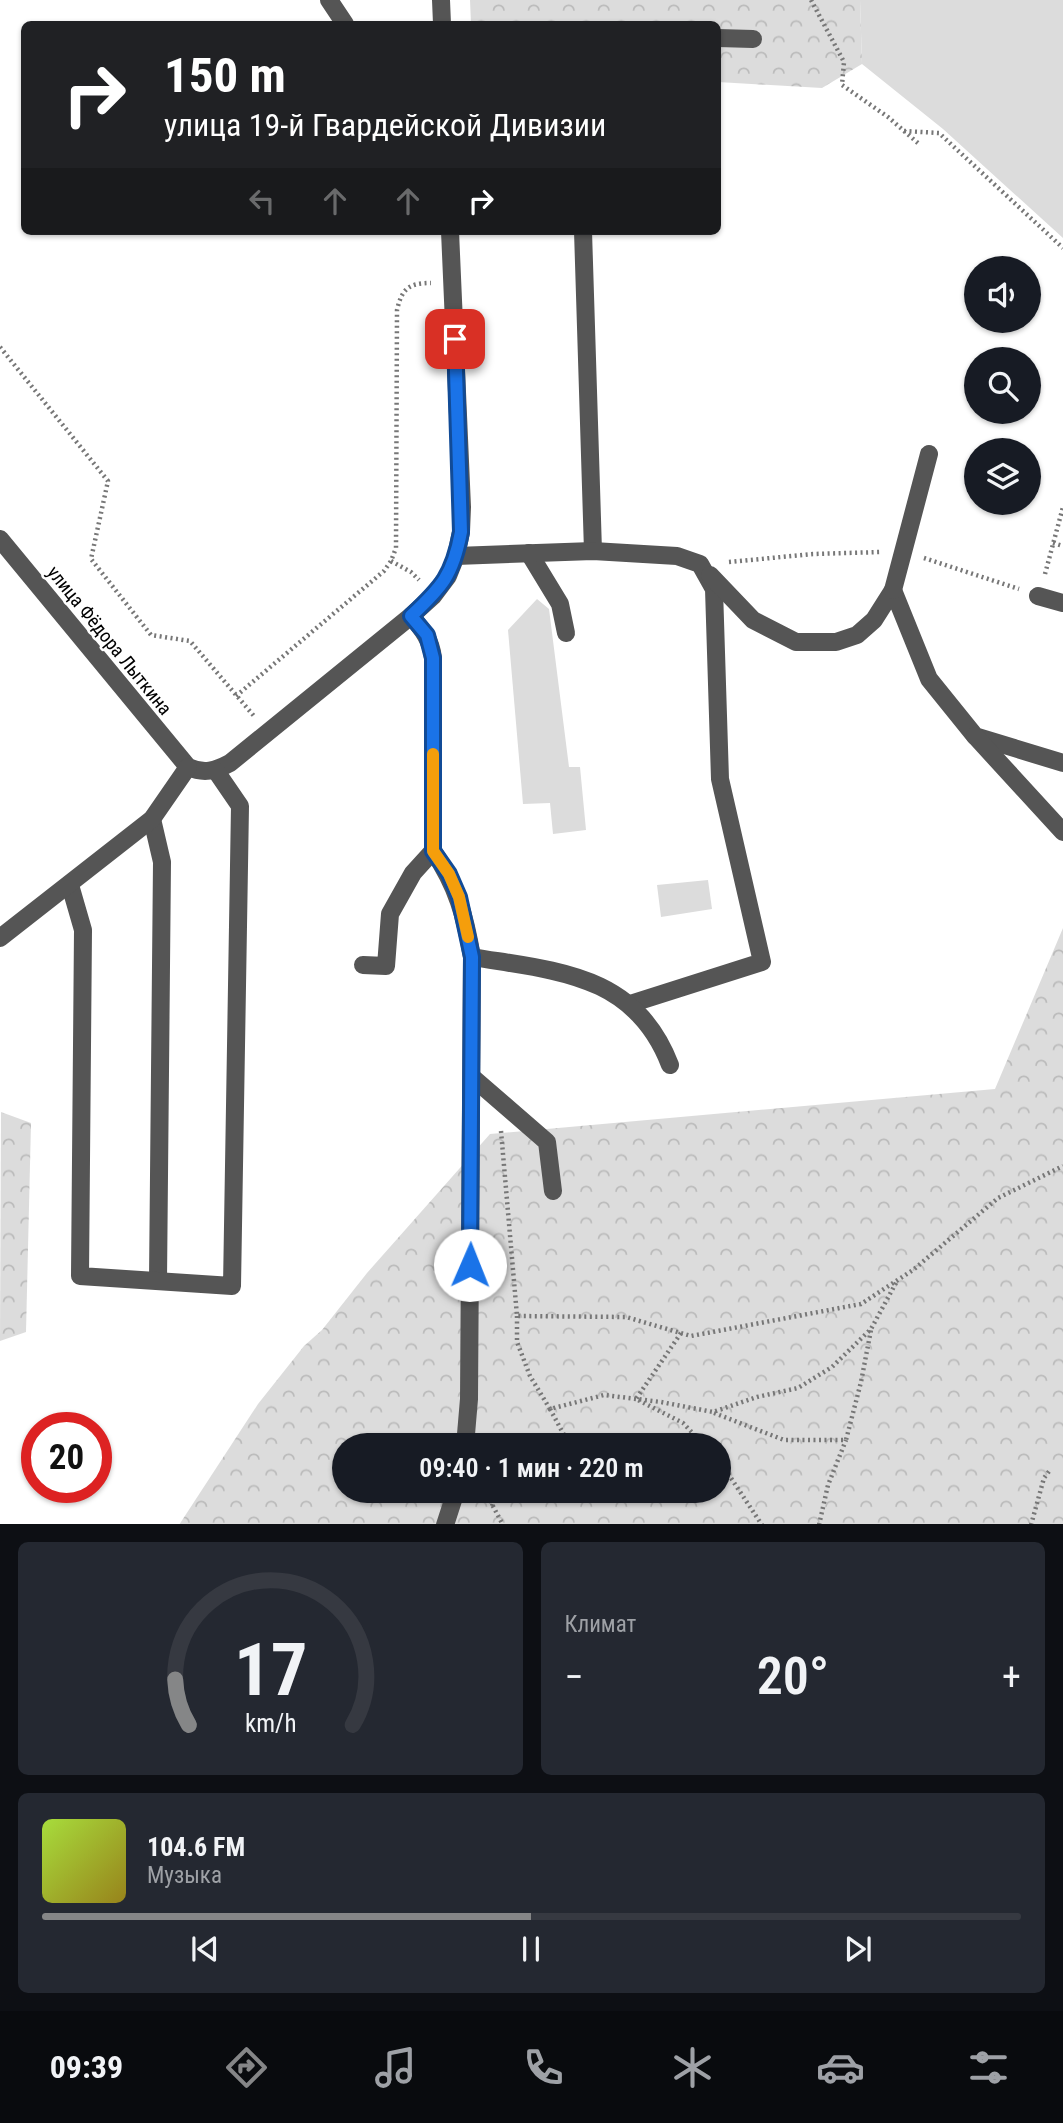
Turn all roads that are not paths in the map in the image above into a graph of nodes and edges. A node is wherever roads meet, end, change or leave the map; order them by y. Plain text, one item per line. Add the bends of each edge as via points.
1 (329, 0) edge
2 (441, 0) edge
3 (343, 21) edge
4 (442, 21) edge
5 (721, 38) edge
6 (754, 39) dead end
7 (450, 235) edge
8 (583, 235) edge
9 (929, 454) dead end
10 (0, 539) edge
11 (593, 551) junction
12 (529, 553) junction
13 (456, 556) junction
14 (700, 564) junction
15 (893, 590) junction
16 (1038, 596) road end
17 (1063, 603) edge
18 (411, 616) junction
19 (566, 633) dead end
20 (975, 736) junction
21 (1063, 763) edge
22 (188, 767) junction
23 (216, 771) junction
24 (152, 819) junction
25 (1063, 832) edge
26 (433, 851) junction
27 (70, 885) junction
28 (0, 937) edge
29 (472, 957) junction
30 (363, 965) dead end
31 (630, 1004) junction
32 (670, 1065) dead end
33 (472, 1077) junction
34 (553, 1191) dead end
35 (158, 1281) junction
36 (466, 1433) edge
37 (452, 1503) edge
38 (445, 1524) edge

1 - 3 street
2 - 4 street
5 - 6 street
7 - 13 street via 462,507
8 - 11 street
9 - 15 street
10 - 22 street, улица Фёдора Лыткина
11 - 12 street
11 - 14 street via 677,556
12 - 13 street
12 - 19 street via 561,604
13 - 18 street via 448,576
14 - 15 street via 754,620 796,642 836,642 857,635 874,620
14 - 31 street via 713,589 720,779 762,962
15 - 20 street via 929,679
16 - 17 street
18 - 23 street
18 - 26 street via 427,635 433,658
20 - 21 street
20 - 25 street
22 - 23 street
22 - 24 street
23 - 35 street via 240,806 232,1286
24 - 27 street
24 - 35 street via 162,862
26 - 29 street via 459,897
26 - 30 street via 390,914 386,966
27 - 28 street
27 - 35 street via 83,930 80,1276
29 - 31 street via 569,974
29 - 33 street
31 - 32 street via 663,1047
33 - 34 street via 547,1142
33 - 36 street
37 - 38 street

